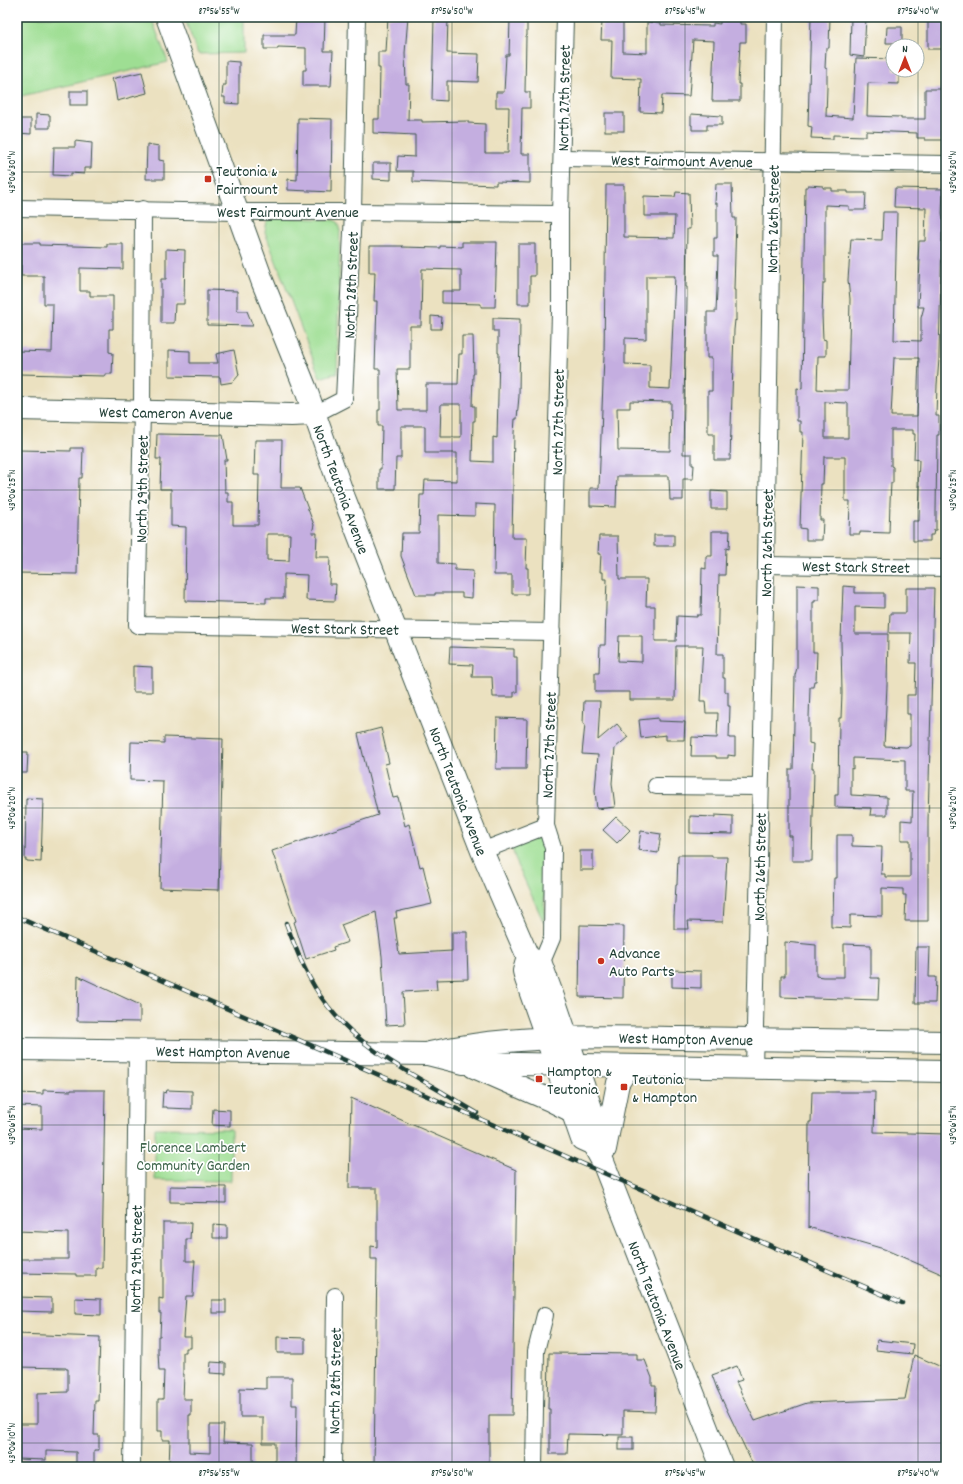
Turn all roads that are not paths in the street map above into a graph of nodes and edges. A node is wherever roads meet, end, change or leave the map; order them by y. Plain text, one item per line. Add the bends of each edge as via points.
1 (167, 17) edge
2 (356, 17) edge
3 (565, 17) edge
4 (775, 17) edge
5 (562, 158) junction
6 (772, 161) junction
7 (946, 164) edge
8 (17, 208) edge
9 (143, 209) junction
10 (238, 212) junction
11 (353, 212) junction
12 (560, 214) junction
13 (17, 409) edge
14 (142, 412) junction
15 (315, 414) junction
16 (766, 565) junction
17 (946, 568) edge
18 (137, 625) joint
19 (396, 629) junction
20 (552, 632) junction
21 (656, 786) dead end
22 (760, 787) junction
23 (546, 826) junction
24 (482, 851) junction
25 (534, 961) junction
26 (557, 1038) junction
27 (755, 1039) junction
28 (946, 1042) edge
29 (17, 1049) edge
30 (138, 1050) junction
31 (428, 1054) junction
32 (464, 1063) junction
33 (567, 1065) junction
34 (630, 1066) junction
35 (754, 1068) junction
36 (946, 1071) edge
37 (572, 1111) junction
38 (598, 1153) junction
39 (335, 1296) dead end
40 (545, 1315) dead end
41 (132, 1467) edge
42 (333, 1467) edge
43 (534, 1467) edge
44 (722, 1467) edge

1 - 10 main road, North Teutonia Avenue
2 - 11 street, North 28th Street
3 - 5 street, North 27th Street
4 - 6 street, North 26th Street
5 - 6 street, West Fairmount Avenue
5 - 12 street, North 27th Street
6 - 7 street, West Fairmount Avenue
6 - 16 street, North 26th Street
8 - 9 street, West Fairmount Avenue
9 - 10 street, West Fairmount Avenue
9 - 14 street, North 29th Street
10 - 11 street, West Fairmount Avenue
10 - 15 main road, North Teutonia Avenue
11 - 12 street, West Fairmount Avenue
11 - 15 street, North 28th Street via 344,399
12 - 20 street, North 27th Street
13 - 14 main road, West Cameron Avenue
14 - 15 main road, West Cameron Avenue
14 - 18 street, North 29th Street
15 - 19 main road, North Teutonia Avenue via 343,495
16 - 17 street, West Stark Street
16 - 22 street, North 26th Street
18 - 19 street, West Stark Street
19 - 20 street, West Stark Street
19 - 24 main road, North Teutonia Avenue
20 - 23 street, North 27th Street
21 - 22 street
22 - 27 street, North 26th Street
23 - 24 street
23 - 25 street, North 27th Street via 553,848 552,938
24 - 25 main road, North Teutonia Avenue
25 - 26 main road, North Teutonia Avenue via 524,971
26 - 27 main road, West Hampton Avenue via 587,1036
26 - 31 main road, West Hampton Avenue via 459,1046
26 - 33 main road, North Teutonia Avenue
27 - 28 main road, West Hampton Avenue
27 - 35 street, North 26th Street
29 - 30 main road, West Hampton Avenue
30 - 31 main road, West Hampton Avenue
30 - 41 street, North 29th Street
31 - 32 main road, West Hampton Avenue
32 - 33 main road, West Hampton Avenue
32 - 37 main road
33 - 34 main road, West Hampton Avenue
33 - 37 main road, North Teutonia Avenue
33 - 38 main road, North Teutonia Avenue via 599,1132
34 - 35 main road, West Hampton Avenue
34 - 38 main road via 618,1083
35 - 36 main road, West Hampton Avenue
37 - 38 main road, North Teutonia Avenue via 582,1139
38 - 44 main road, North Teutonia Avenue
39 - 42 street, North 28th Street
40 - 43 street via 536,1351

